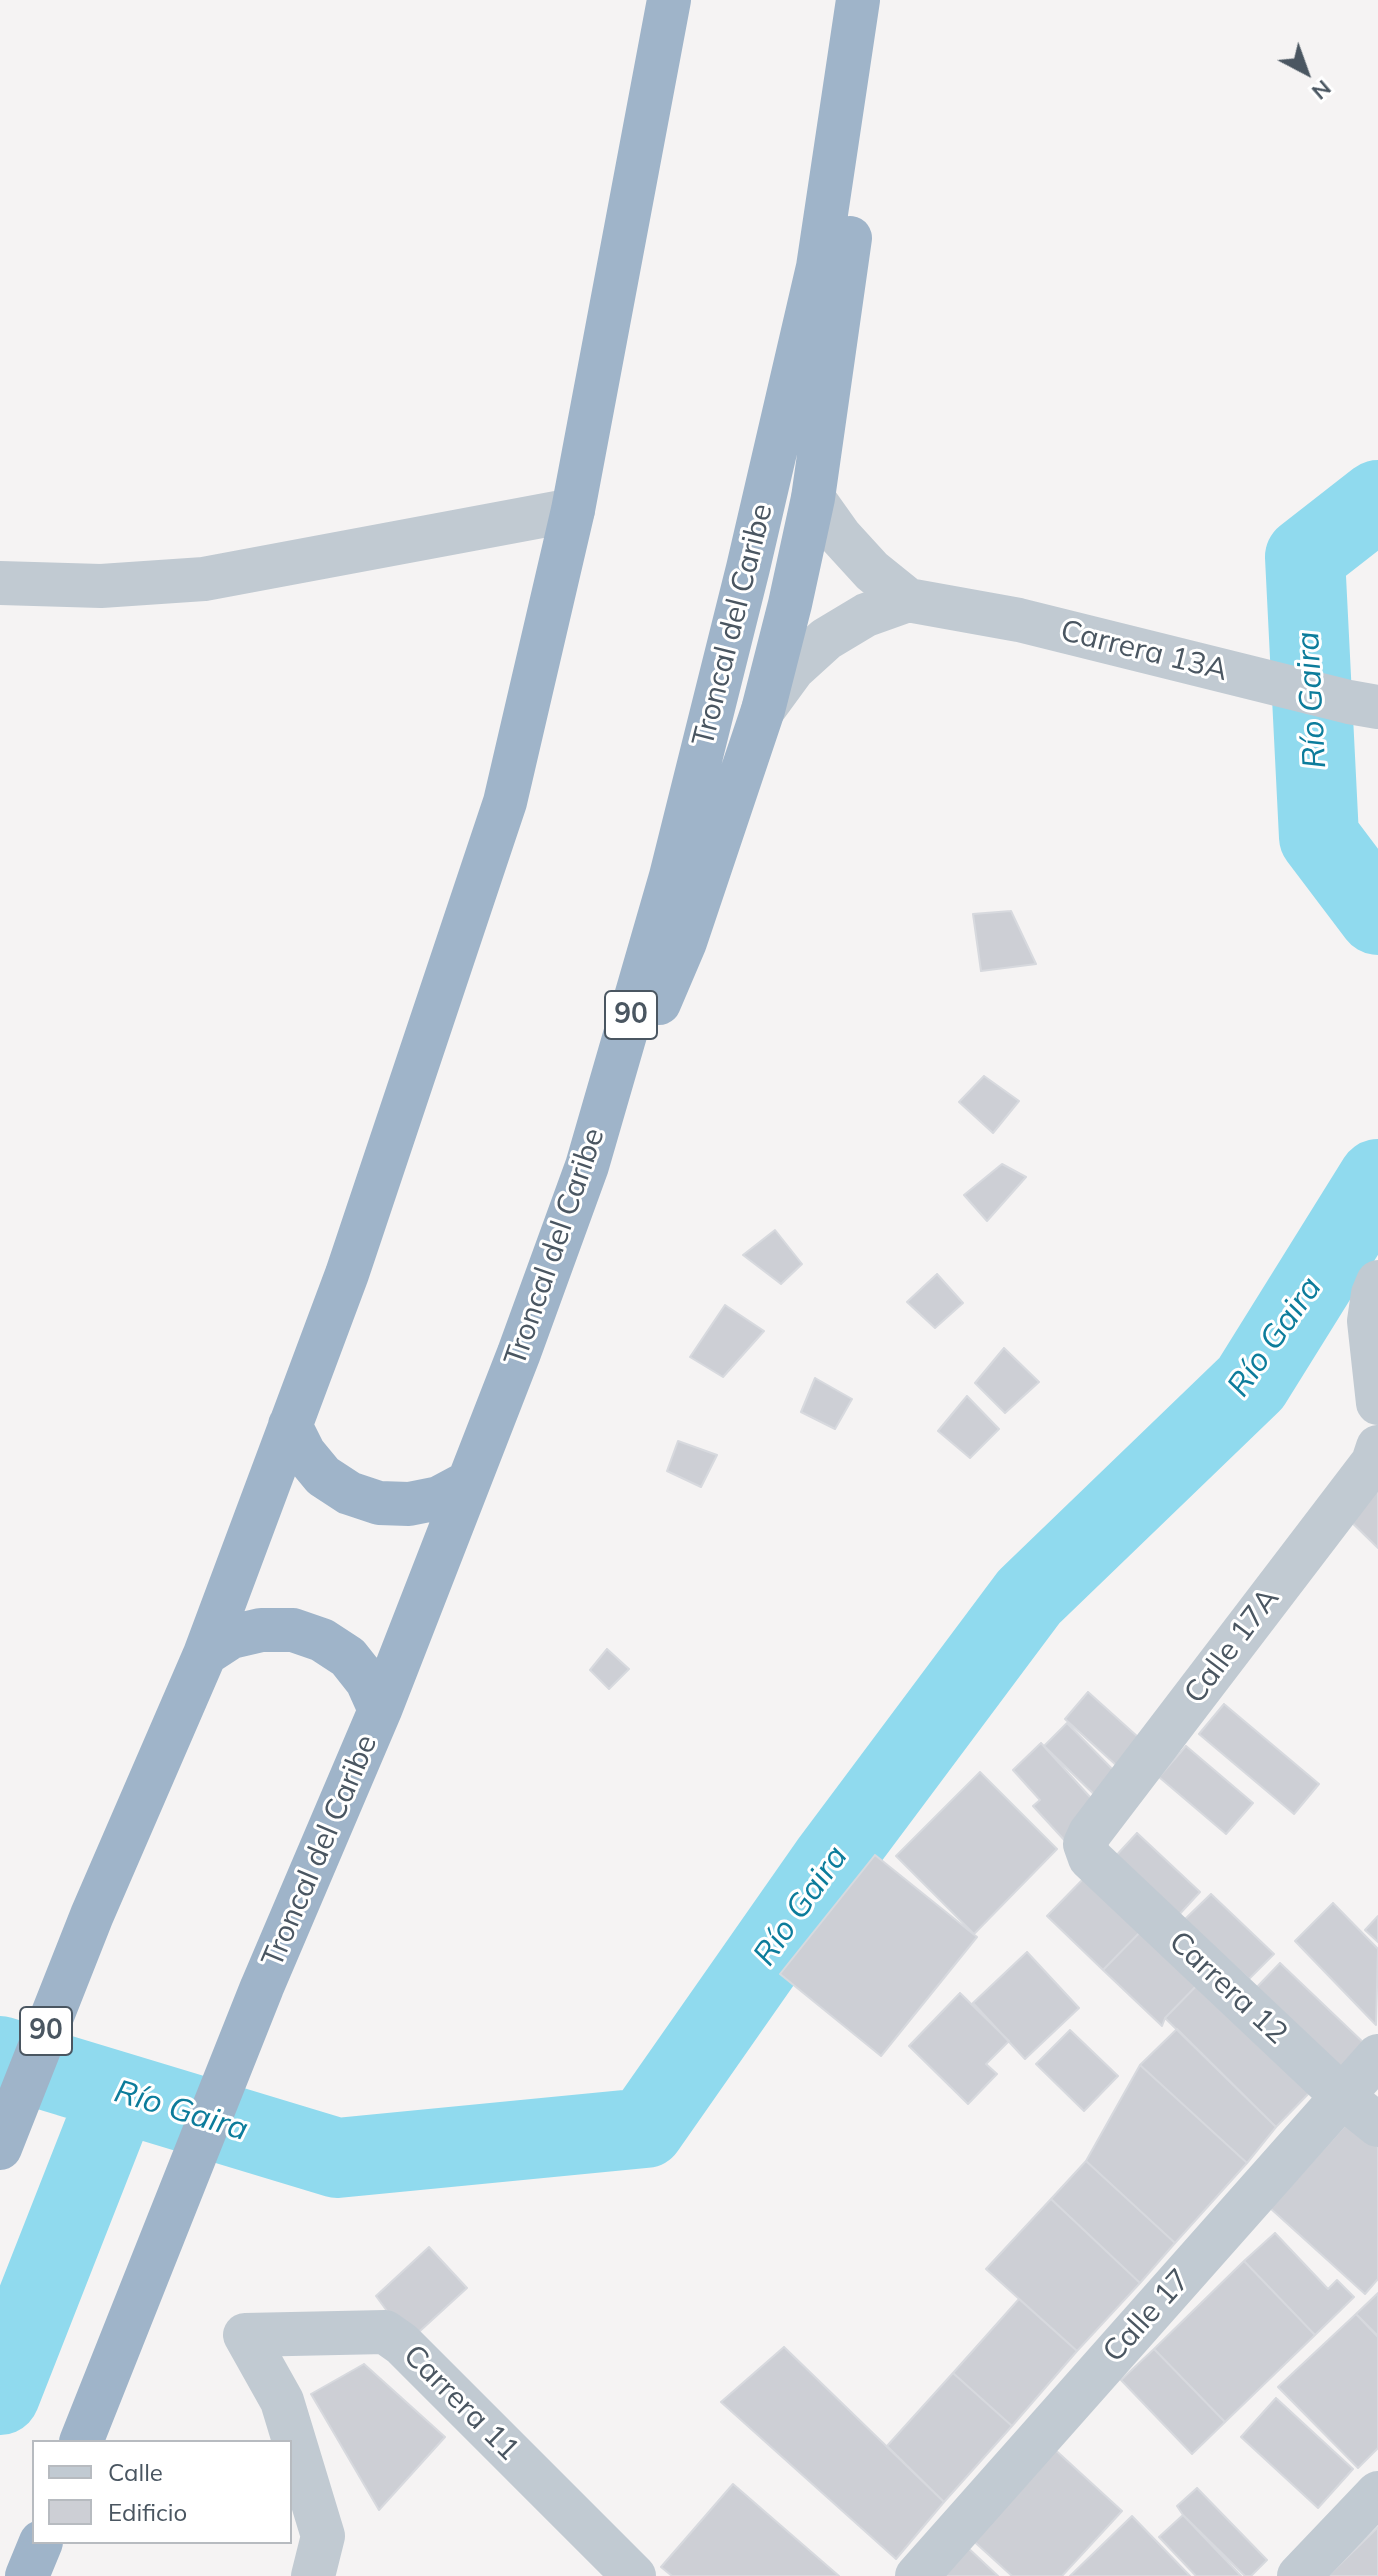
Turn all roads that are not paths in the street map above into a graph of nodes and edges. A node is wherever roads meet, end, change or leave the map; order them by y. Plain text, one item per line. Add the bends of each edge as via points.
1 (669, 0) edge
2 (860, 0) edge
3 (813, 498) junction
4 (573, 510) junction
5 (0, 583) edge
6 (908, 600) junction
7 (1363, 705) edge
8 (763, 710) junction
9 (587, 1166) junction
10 (1378, 1282) edge
11 (1378, 1403) edge
12 (290, 1425) junction
13 (1378, 1447) edge
14 (467, 1483) junction
15 (205, 1654) junction
16 (380, 1710) junction
17 (1085, 1844) joint
18 (1378, 2056) edge
19 (1342, 2096) junction
20 (1378, 2125) edge
21 (0, 2148) edge
22 (82, 2440) edge
23 (1378, 2493) edge
24 (40, 2544) edge
25 (27, 2576) edge
26 (313, 2576) edge
27 (634, 2576) edge
28 (917, 2576) edge
29 (1299, 2576) edge

1 - 4 highway, 90
2 - 3 highway via 850,241
2 - 9 highway, Troncal del Caribe / 90 via 818,267 748,568 671,876
3 - 6 street, Carrera 13A via 850,548
3 - 8 highway
4 - 5 street via 204,579 101,586
4 - 12 highway, 90 via 505,802 347,1274
6 - 7 street, Carrera 13A via 1019,620
6 - 8 street, Carrera 13A via 866,615 826,639 793,669
8 - 9 highway via 685,942
9 - 14 highway, Troncal del Caribe / 90
10 - 11 street via 1369,1321
12 - 14 highway via 323,1476 349,1493 379,1503 439,1498
12 - 15 highway, 90
13 - 17 street, Calle 17A via 1373,1462
14 - 16 highway, Troncal del Caribe / 90
15 - 16 highway via 231,1637 293,1630 348,1657
15 - 21 highway, 90 via 92,1915
16 - 22 highway, Troncal del Caribe / 90 via 262,1987
17 - 19 street, Carrera 12 via 1090,1858
18 - 19 street, Calle 17
19 - 20 street, Carrera 12
19 - 28 street, Calle 17
23 - 29 street
24 - 25 highway
26 - 27 street, Carrera 11 via 323,2536 282,2401 245,2335 385,2332

